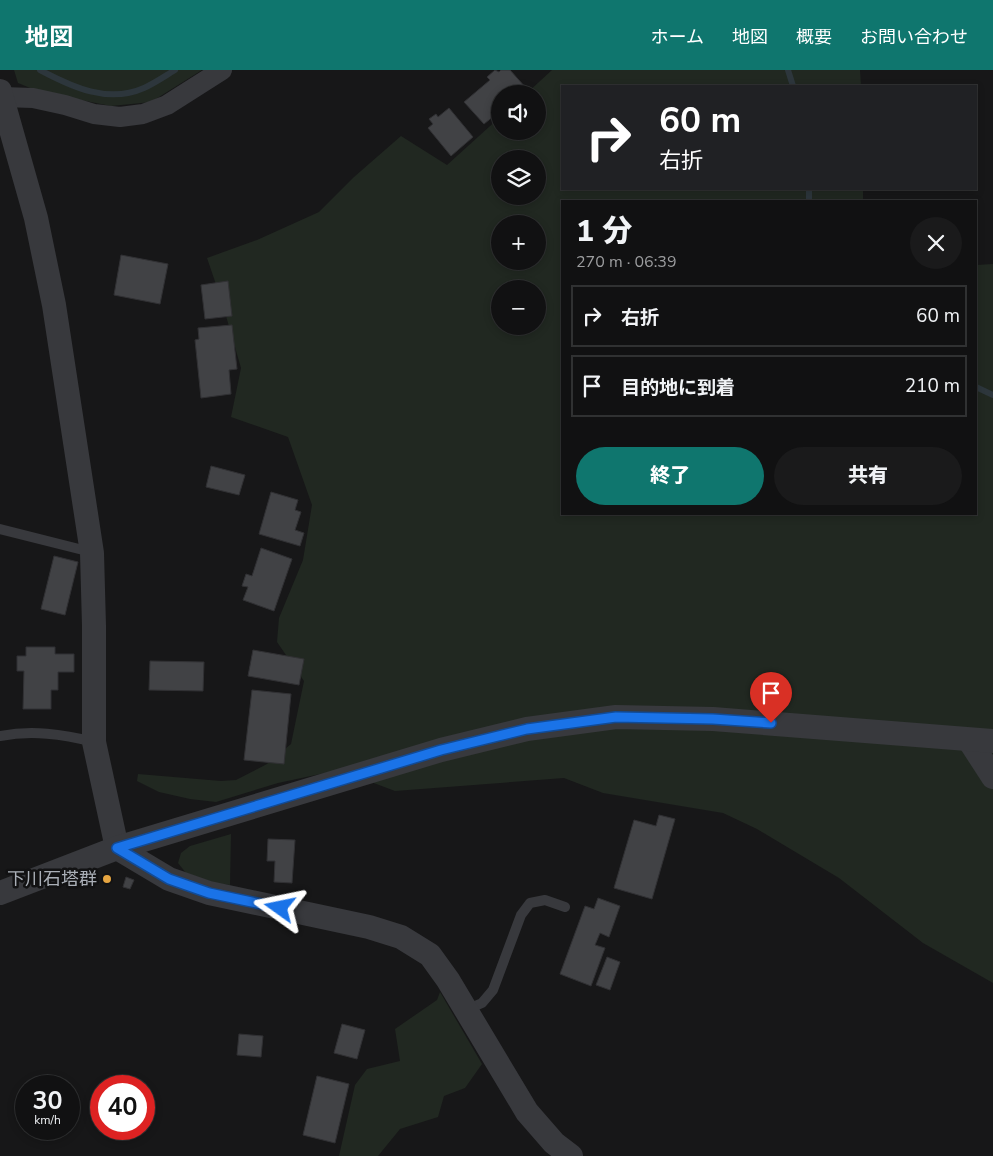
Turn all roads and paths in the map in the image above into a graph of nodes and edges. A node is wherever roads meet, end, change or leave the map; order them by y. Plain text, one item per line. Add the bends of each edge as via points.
1 (222, 70) edge
2 (1, 94) edge
3 (0, 529) edge
4 (92, 552) junction
5 (0, 736) edge
6 (969, 740) junction
7 (993, 741) edge
8 (94, 742) junction
9 (993, 777) edge
10 (117, 848) junction
11 (0, 893) edge
12 (565, 907) dead end
13 (466, 1010) junction
14 (571, 1156) edge

1 - 2 street via 168,105 120,117
2 - 4 street via 36,218 54,305
3 - 4 lane
4 - 8 street
5 - 8 lane via 43,732
6 - 7 street
6 - 9 street
6 - 10 street via 713,719 616,717 527,729 441,750
8 - 10 street
10 - 11 street
10 - 13 street via 169,879 209,893 369,927 401,937 430,955
12 - 13 lane via 545,900 530,903 521,915 493,990 482,1004
13 - 14 street via 527,1112 554,1143

